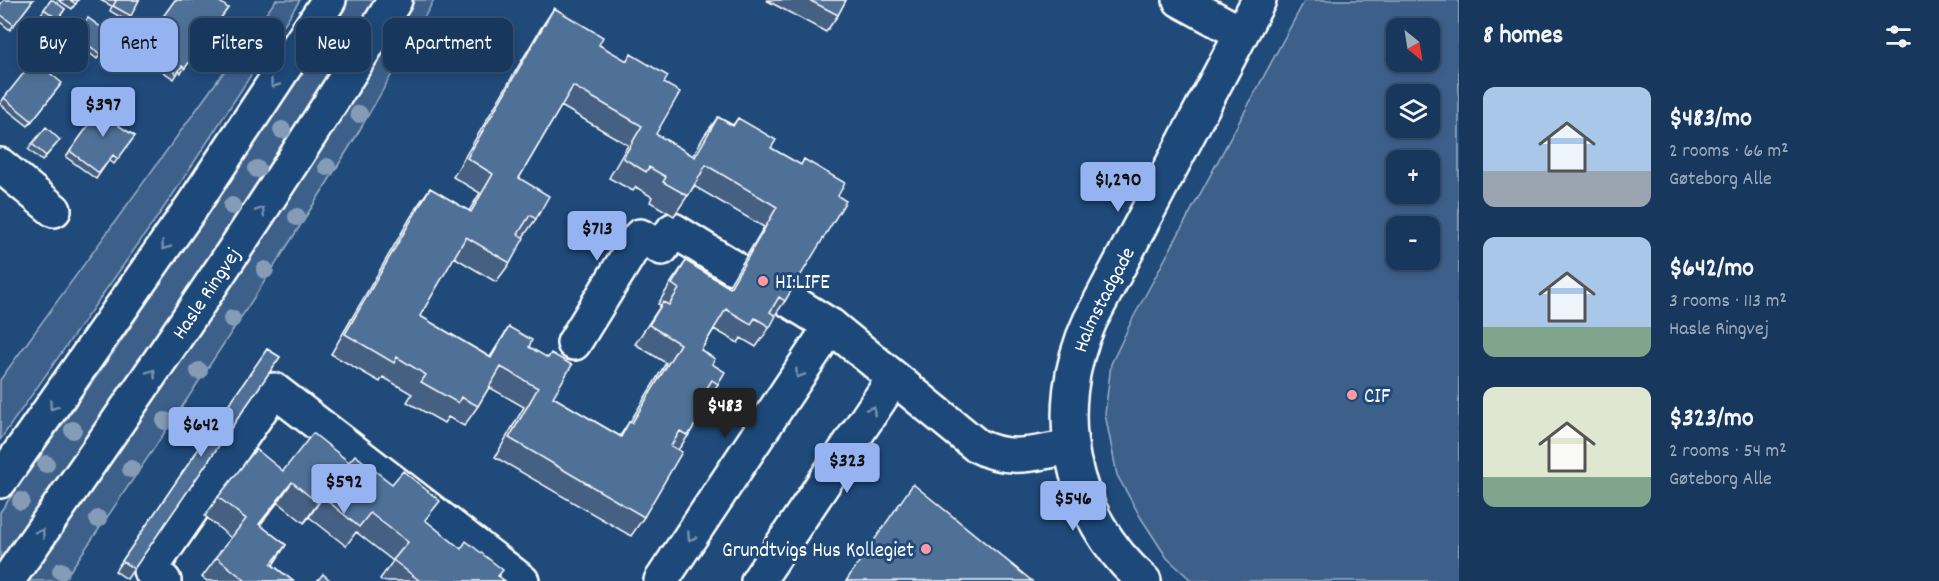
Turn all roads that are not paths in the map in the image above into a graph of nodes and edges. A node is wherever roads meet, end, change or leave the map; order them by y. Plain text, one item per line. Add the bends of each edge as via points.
1 (328, 0) edge
2 (395, 0) edge
3 (1180, 0) edge
4 (1259, 0) edge
5 (1241, 33) junction
6 (0, 165) edge
7 (54, 210) dead end
8 (734, 267) dead end
9 (789, 300) edge
10 (831, 326) junction
11 (574, 343) dead end
12 (894, 378) junction
13 (1071, 447) junction
14 (0, 481) edge
15 (8, 581) edge
16 (164, 581) edge
17 (522, 581) edge
18 (661, 581) edge
19 (758, 581) edge
20 (1143, 581) edge

1 -> 14 street via 191,208
15 -> 2 street, Hasle Ringvej via 228,261
3 - 5 street
4 - 5 street, Halmstadgade
5 - 13 street, Halmstadgade via 1079,344 1070,398
6 - 7 street
8 - 11 street via 673,230 662,248 640,236
9 - 10 street
10 - 12 street
10 -> 18 street
12 - 13 street via 991,453 1011,457
19 -> 12 street
13 - 20 street, Halmstadgade via 1076,477 1099,527 1123,562
16 - 17 street via 150,570 274,390

